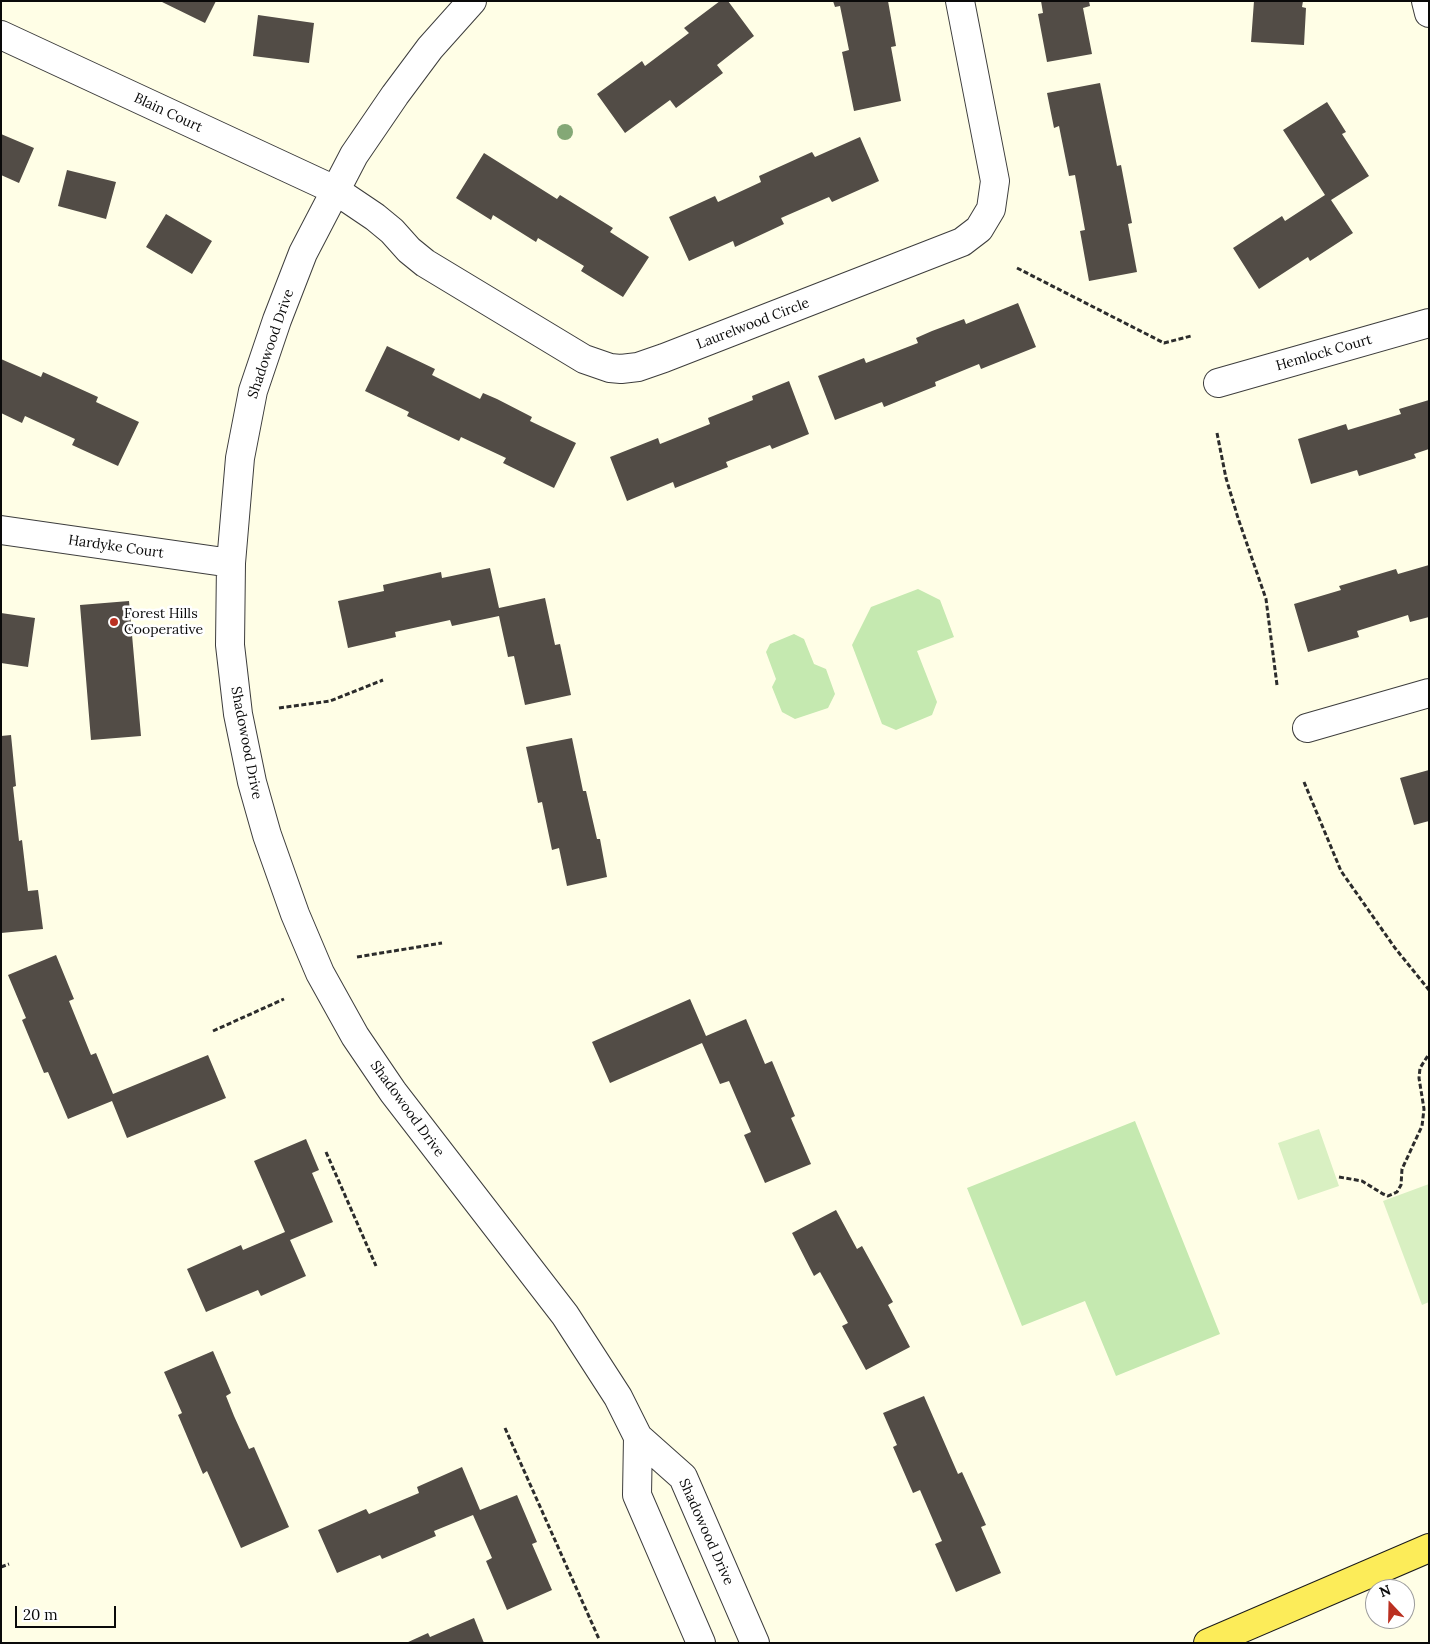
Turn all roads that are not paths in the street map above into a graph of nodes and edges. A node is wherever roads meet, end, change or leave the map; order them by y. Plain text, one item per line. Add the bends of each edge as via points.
1 (472, 1) edge
2 (960, 1) edge
3 (1426, 1) edge
4 (1429, 13) edge
5 (1, 35) edge
6 (335, 190) junction
7 (1429, 323) edge
8 (1218, 383) dead end
9 (1, 530) edge
10 (231, 563) junction
11 (1429, 693) edge
12 (1307, 728) dead end
13 (638, 1437) junction
14 (1429, 1548) edge
15 (701, 1643) edge
16 (755, 1643) edge
17 (1208, 1643) edge

1 - 6 street, Shadowood Drive via 430,48 395,95 354,154
2 - 6 street, Laurelwood Circle via 994,181 991,209 979,229 962,242 638,366 610,368 584,359 425,264 375,217
3 - 4 street
5 - 6 street, Blain Court
6 - 10 street, Shadowood Drive via 303,253 253,390 240,458
7 - 8 street, Hemlock Court
9 - 10 street, Hardyke Court
10 - 13 street, Shadowood Drive via 230,645 238,714 252,782 295,914 320,973 355,1036 393,1092 566,1316 618,1397
11 - 12 street
13 - 15 street, Shadowood Drive via 638,1495
13 - 16 street, Shadowood Drive via 684,1477
14 - 17 main road

